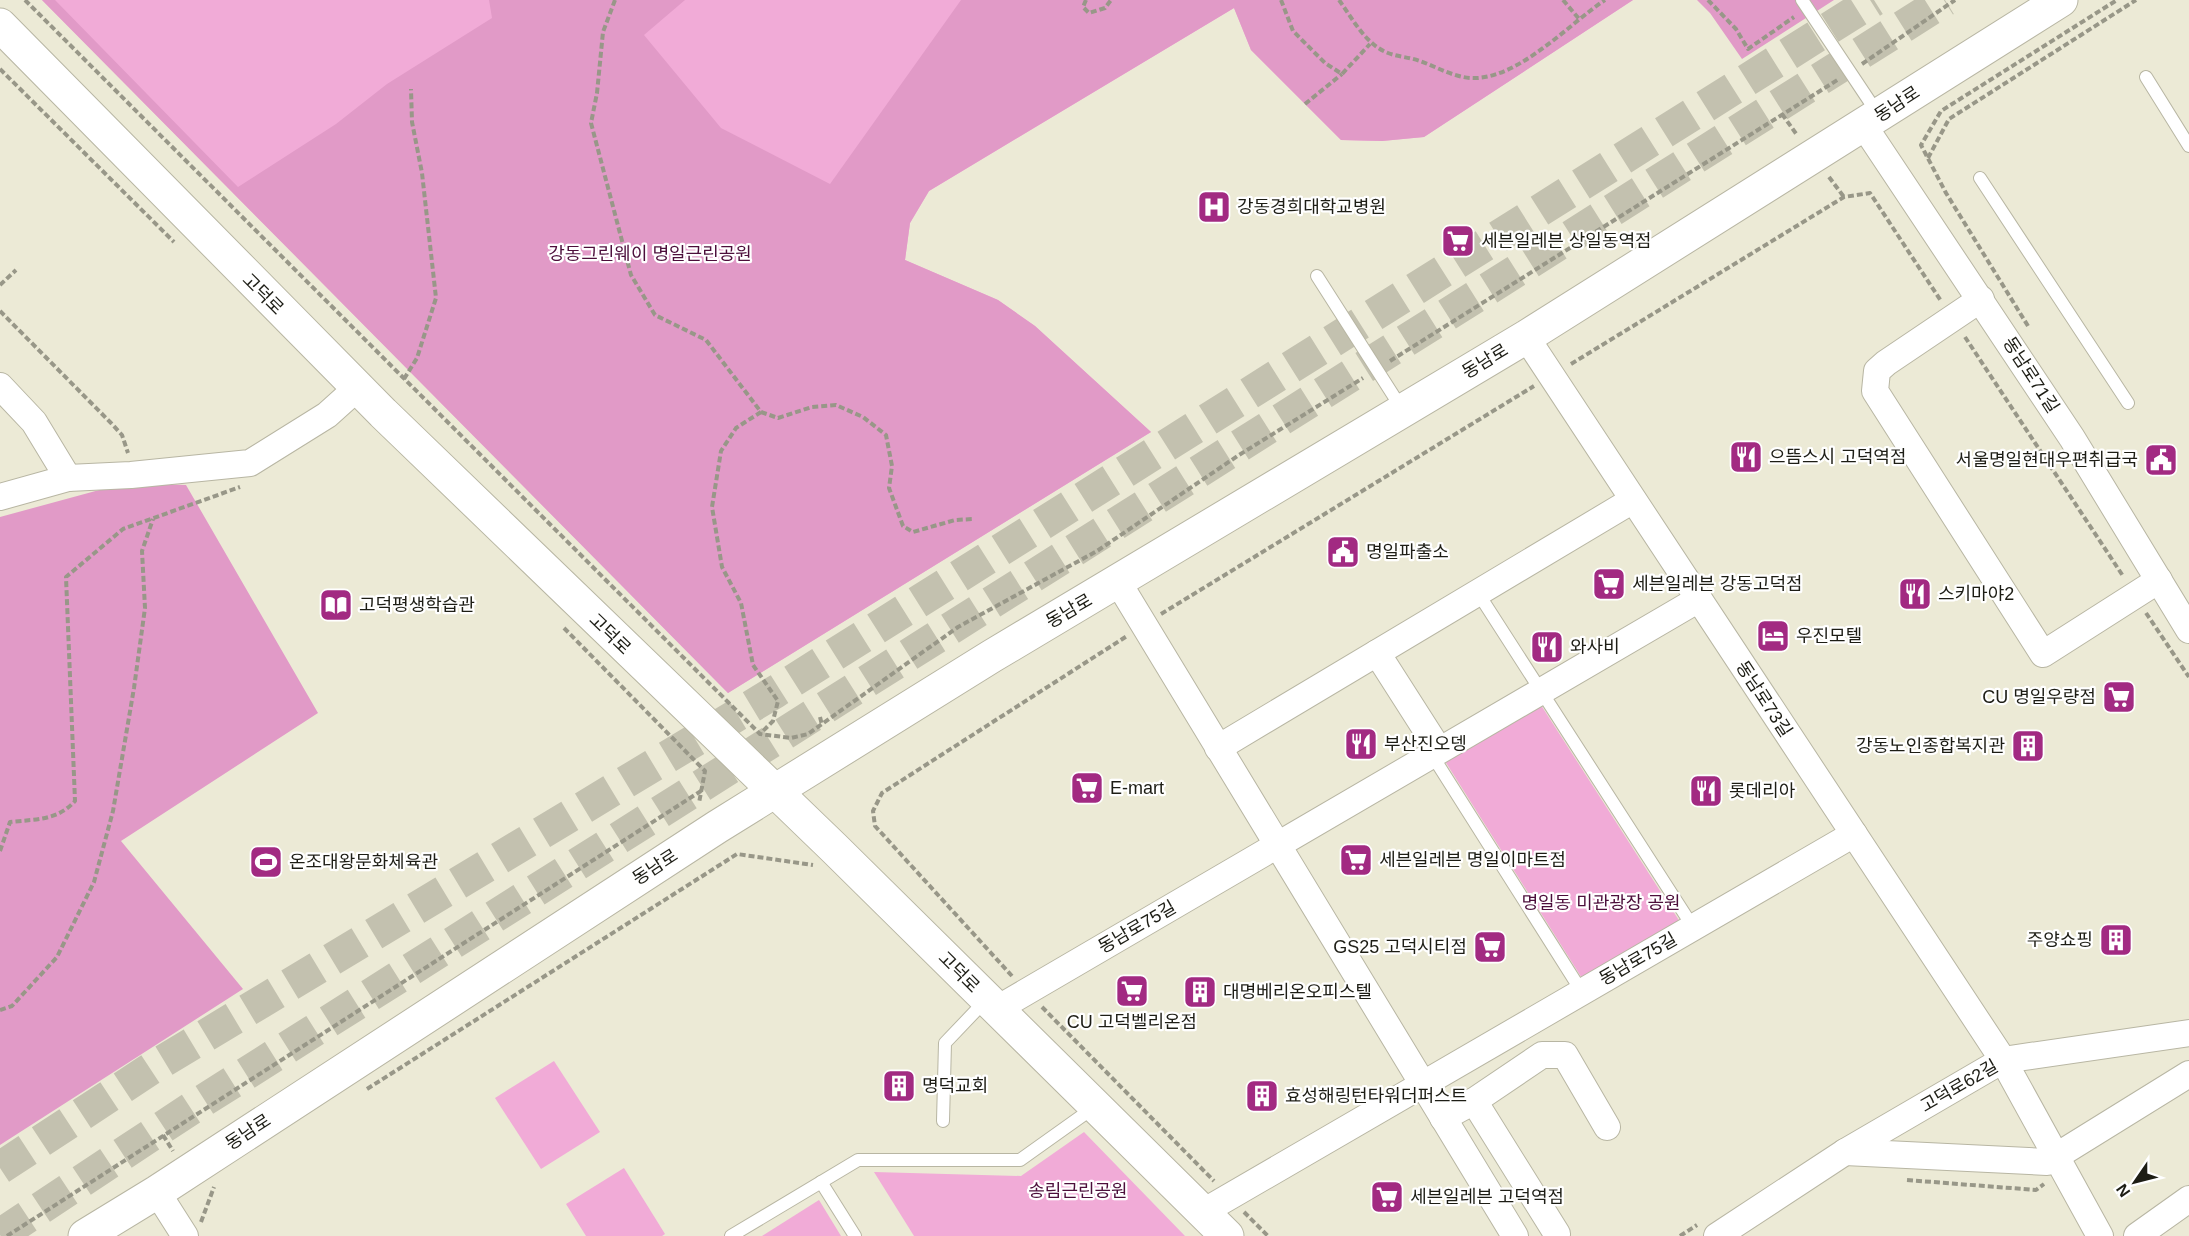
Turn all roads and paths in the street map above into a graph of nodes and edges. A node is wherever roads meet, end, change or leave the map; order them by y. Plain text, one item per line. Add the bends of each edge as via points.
1 (25, 0) edge
2 (615, 0) edge
3 (1086, 0) edge
4 (1111, 0) edge
5 (1281, 0) edge
6 (1339, 0) edge
7 (1563, 0) edge
8 (1605, 0) edge
9 (1708, 0) edge
10 (1802, 0) edge
11 (2061, 0) edge
12 (2117, 0) edge
13 (2136, 0) edge
14 (1791, 9) dead end
15 (1580, 20) junction
16 (0, 25) edge
17 (1370, 44) junction
18 (0, 69) edge
19 (1342, 74) junction
20 (2146, 77) dead end
21 (411, 89) dead end
22 (1305, 104) dead end
23 (1871, 120) junction
24 (2189, 146) edge
25 (1980, 178) dead end
26 (175, 243) dead end
27 (16, 270) dead end
28 (1317, 276) dead end
29 (0, 285) edge
30 (1981, 299) junction
31 (0, 311) edge
32 (1952, 317) junction
33 (1526, 337) junction
34 (1551, 376) junction
35 (404, 379) junction
36 (0, 386) edge
37 (357, 388) junction
38 (2128, 403) dead end
39 (1403, 411) junction
40 (761, 412) junction
41 (131, 459) dead end
42 (68, 478) junction
43 (233, 491) dead end
44 (0, 497) edge
45 (1633, 500) junction
46 (154, 519) junction
47 (974, 519) dead end
48 (2159, 580) junction
49 (1118, 582) junction
50 (1478, 593) junction
51 (2135, 595) junction
52 (1699, 599) junction
53 (1143, 625) junction
54 (2189, 630) edge
55 (1377, 653) junction
56 (2189, 677) edge
57 (1541, 691) junction
58 (820, 717) dead end
59 (760, 734) junction
60 (1218, 748) junction
61 (1436, 753) junction
62 (705, 771) dead end
63 (702, 791) junction
64 (774, 792) junction
65 (699, 803) dead end
66 (1854, 834) junction
67 (1277, 845) junction
68 (0, 851) edge
69 (815, 865) dead end
70 (1693, 927) junction
71 (1026, 992) junction
72 (1582, 992) junction
73 (992, 1004) junction
74 (0, 1010) edge
75 (2189, 1033) edge
76 (2003, 1060) junction
77 (2189, 1074) edge
78 (1422, 1084) junction
79 (364, 1091) dead end
80 (1474, 1101) junction
81 (1097, 1106) junction
82 (1443, 1118) junction
83 (943, 1120) dead end
84 (1607, 1127) dead end
85 (1845, 1152) junction
86 (2056, 1156) junction
87 (223, 1181) dead end
88 (821, 1182) junction
89 (157, 1192) junction
90 (2189, 1199) edge
91 (1216, 1204) junction
92 (207, 1205) dead end
93 (1557, 1234) dead end
94 (7, 1236) edge
95 (85, 1236) edge
96 (185, 1236) edge
97 (731, 1236) edge
98 (855, 1236) edge
99 (1227, 1236) edge
100 (1268, 1236) edge
101 (1515, 1236) edge
102 (1717, 1236) edge
103 (2100, 1236) edge
104 (2137, 1236) edge

1 - 35 path
2 - 40 path via 603,32 591,123 631,275 655,315 706,340
3 - 4 path via 1083,7 1089,13 1105,8
5 - 19 path via 1293,31
6 - 17 path
7 - 15 path
8 - 15 path
9 - 14 path via 1748,48 1796,16
10 - 23 lane
11 - 23 main road, 동남로
12 - 13 path via 1941,111 1921,145 1928,159 1949,119
15 - 17 path via 1541,49 1493,76 1465,78
16 - 37 main road, 고덕로
17 - 19 path
18 - 26 path
19 - 22 path
20 - 24 lane
21 - 35 path via 436,298 417,358
23 - 30 street, 동남로71길
23 - 33 main road, 동남로
25 - 38 lane
27 - 29 path
28 - 39 lane
30 - 32 street
30 - 48 street, 동남로71길
31 - 41 path via 122,435
32 - 34 path via 1870,193 1844,196
32 - 51 path
32 - 51 street via 1877,371 1875,391 2043,654
33 - 34 street, 동남로73길
33 - 39 main road, 동남로
34 - 45 street, 동남로73길
34 - 53 path
35 - 59 path
36 - 42 street via 34,422
37 - 42 street via 327,415 250,463
37 - 64 main road, 고덕로
39 - 49 main road, 동남로
40 - 47 path via 778,418 812,407 836,405 863,417 886,435 892,466 889,488 903,526 913,532
40 - 59 path via 736,429 721,451 712,507 722,567 741,603 753,665 778,701 773,722
42 - 44 street
43 - 46 path
45 - 50 street
45 - 52 street, 동남로73길
46 - 68 path via 123,529 66,577 75,801 64,813 10,822
46 - 74 path via 142,551 145,608 134,688 113,811 94,882 57,957 12,1006
48 - 51 street
48 - 54 street, 동남로71길
49 - 53 street
49 - 64 main road, 동남로
50 - 55 street
50 - 57 lane
51 - 56 path
52 - 57 street, 동남로75길
52 - 66 street, 동남로73길
53 - 60 street
53 - 71 path via 882,793 873,810 875,826
55 - 60 street
55 - 61 street
57 - 61 street, 동남로75길
57 - 70 lane
58 - 59 path via 822,725 808,734 791,738
60 - 67 street
61 - 67 street, 동남로75길
61 - 72 lane
62 - 63 path
63 - 65 path
63 - 94 path
64 - 73 main road, 고덕로
64 - 89 main road, 동남로
66 - 70 street, 동남로75길
66 - 76 street, 동남로73길
67 - 71 street, 동남로75길
67 - 78 street
69 - 79 path via 737,854
70 - 72 street, 동남로75길
71 - 73 street, 동남로75길
71 - 91 path
72 - 78 street, 동남로75길
73 - 81 main road, 고덕로
73 - 83 lane via 945,1043
75 - 76 street, 고덕로62길
76 - 85 street, 고덕로62길
76 - 86 street, 동남로73길
77 - 86 street
78 - 82 street
78 - 91 street, 동남로75길
80 - 82 street
80 - 84 street via 1542,1055 1565,1054
80 - 93 street
81 - 88 lane via 1020,1161 858,1160
81 - 91 main road, 고덕로
82 - 101 street
85 - 86 street via 2048,1162
85 - 102 street, 고덕로62길
86 - 103 street, 동남로73길
87 - 92 path via 213,1188
88 - 97 lane
88 - 98 lane
89 - 95 main road, 동남로
89 - 96 street
90 - 104 street
91 - 99 main road, 고덕로
91 - 100 path

